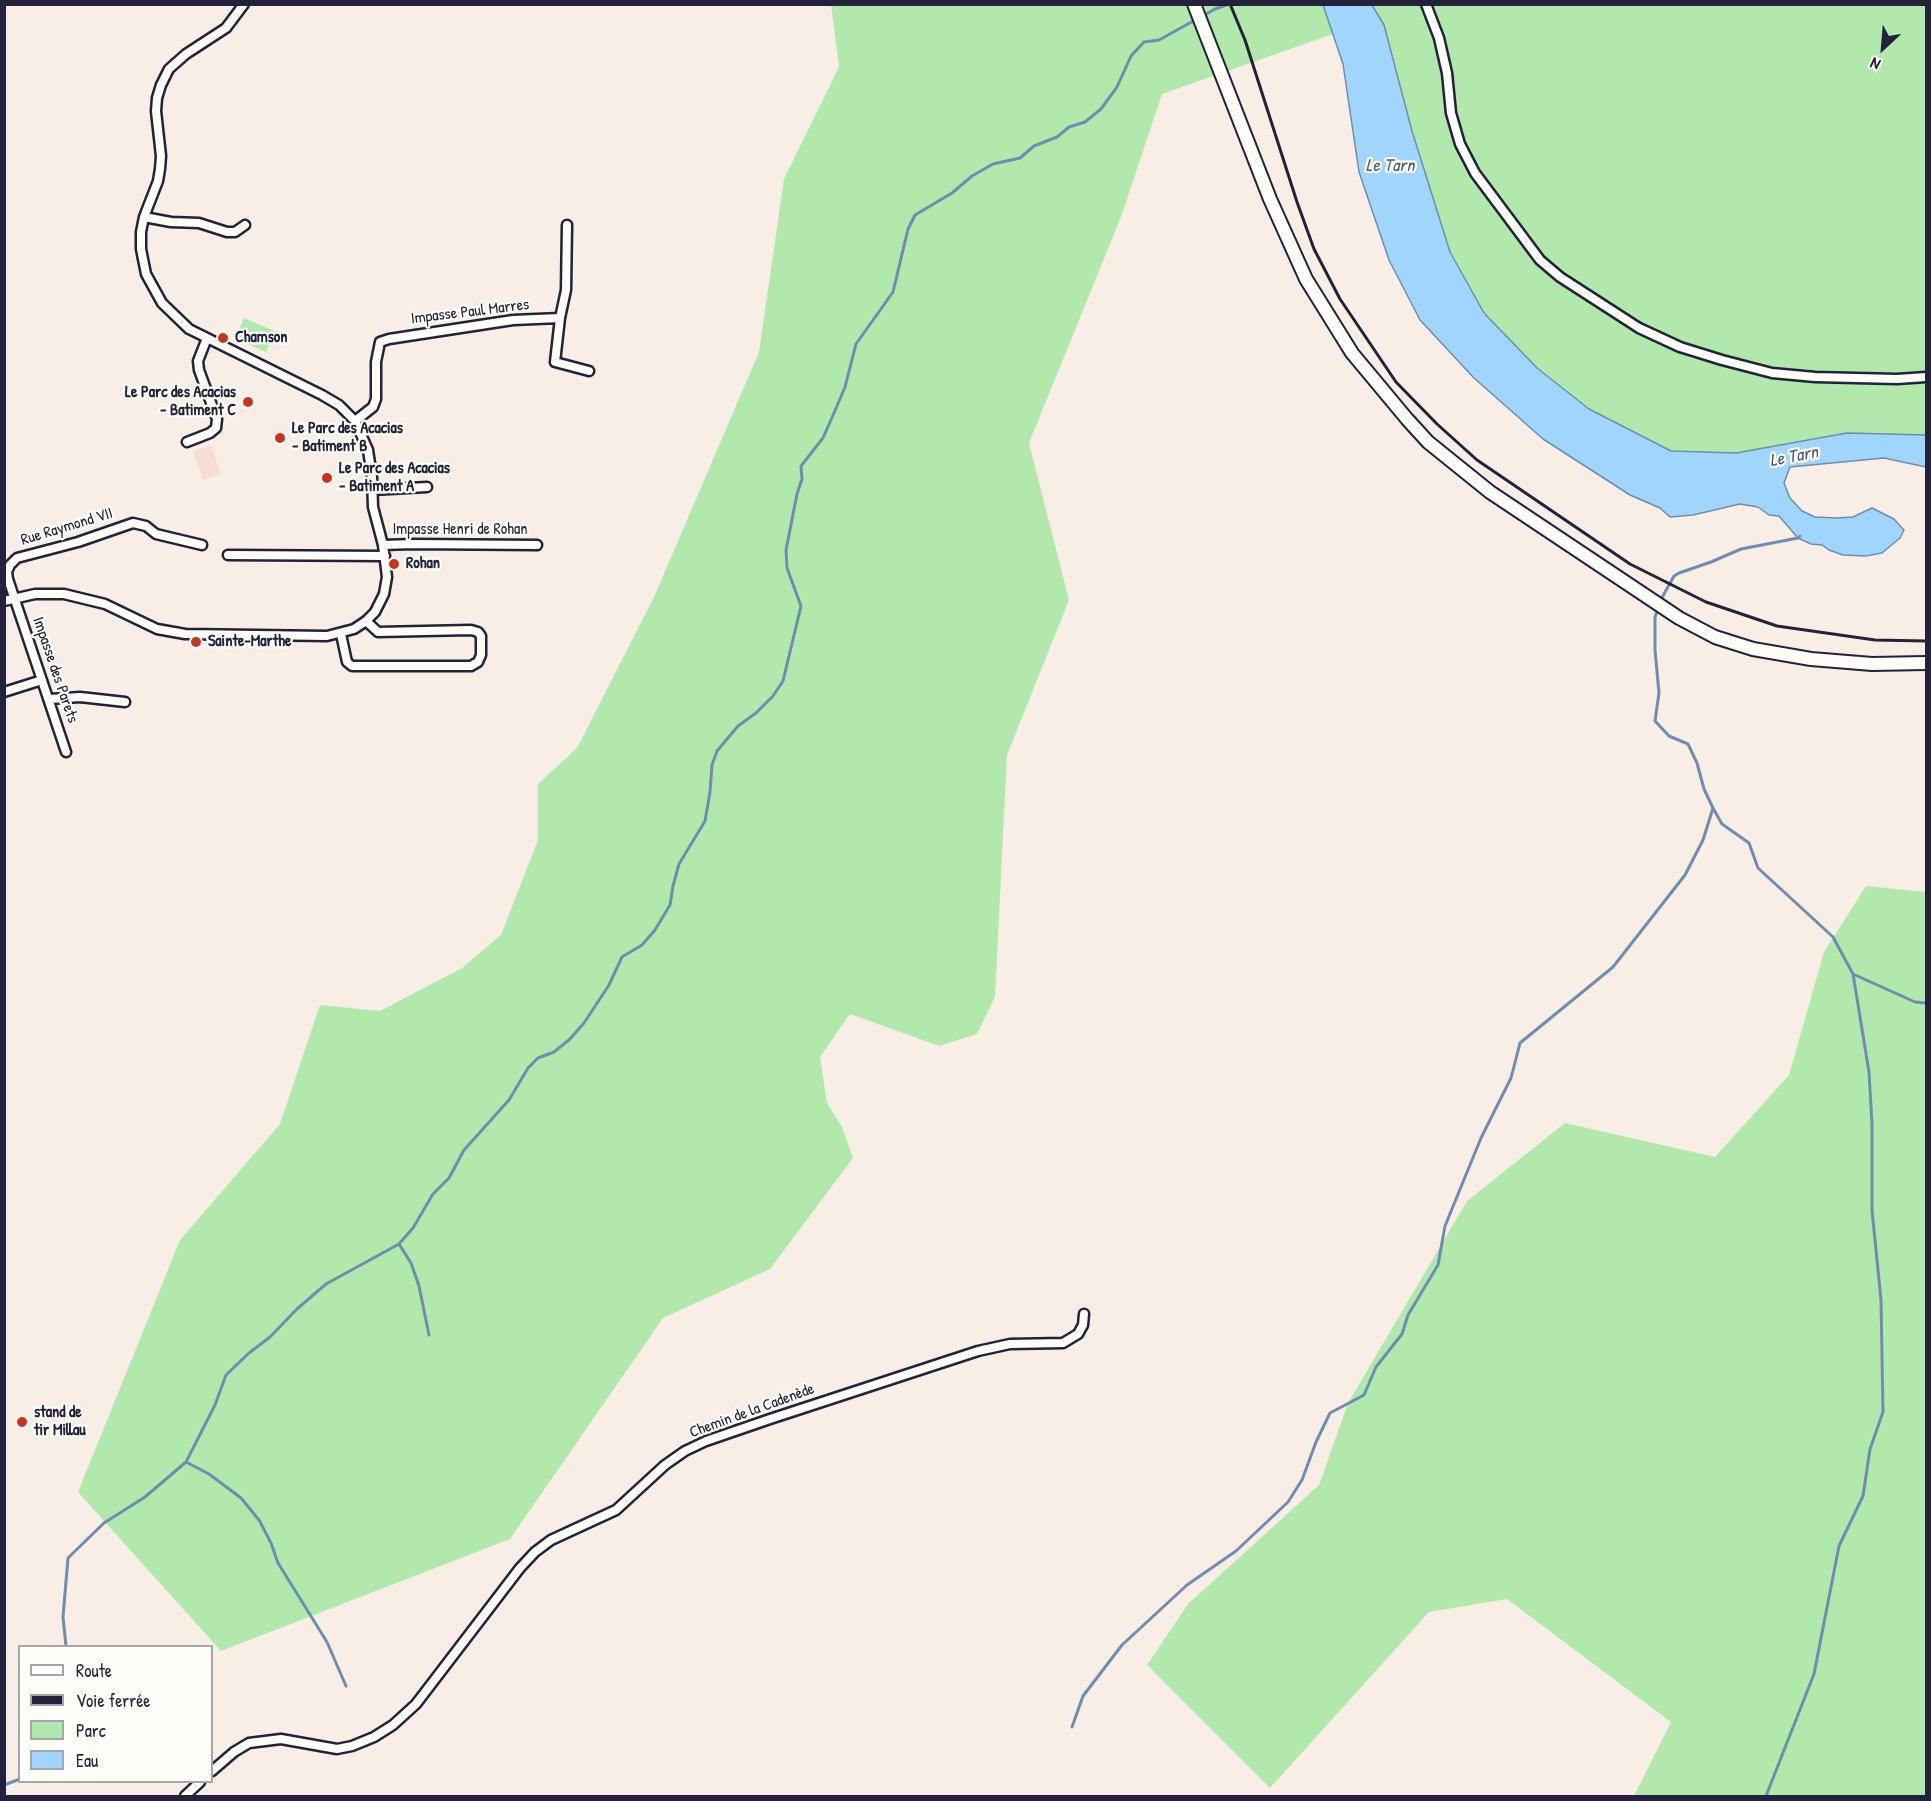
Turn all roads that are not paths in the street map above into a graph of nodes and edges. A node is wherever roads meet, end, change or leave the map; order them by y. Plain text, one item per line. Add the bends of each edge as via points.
1 (244, 4) edge
2 (1194, 4) edge
3 (1426, 4) edge
4 (144, 217) junction
5 (245, 225) dead end
6 (567, 225) dead end
7 (560, 318) junction
8 (207, 338) junction
9 (589, 371) dead end
10 (1926, 377) edge
11 (355, 421) junction
12 (187, 442) dead end
13 (427, 487) dead end
14 (372, 490) junction
15 (202, 544) dead end
16 (383, 545) junction
17 (537, 545) dead end
18 (228, 555) dead end
19 (385, 556) junction
20 (15, 598) junction
21 (4, 601) edge
22 (366, 621) junction
23 (341, 634) junction
24 (1926, 663) edge
25 (42, 680) junction
26 (4, 692) edge
27 (50, 699) junction
28 (125, 702) dead end
29 (66, 752) dead end
30 (1084, 1314) dead end
31 (213, 1771) edge
32 (199, 1783) edge
33 (185, 1797) edge

1 - 4 street via 226,28 169,69 161,85 156,111 160,169
2 - 24 main road via 1270,199 1306,279 1336,330 1376,384 1428,441 1467,474 1646,596 1715,637 1781,654 1872,664
3 - 10 street via 1439,38 1460,144 1475,173 1540,260 1560,277 1639,328 1722,360 1772,373 1815,377
4 - 5 street via 199,223 227,232
4 - 8 street via 141,249 146,274 172,314
6 - 7 street via 566,290
7 - 9 street via 555,362
7 - 11 street, Impasse Paul Marres via 513,320 380,342 376,399 373,407
8 - 11 street via 322,395
8 - 12 street via 198,361 217,419 216,428
11 - 14 street via 368,450
13 - 14 street
14 - 16 street
15 - 20 street, Rue Raymond VII via 156,534 133,523 17,558 7,572
16 - 17 street, Impasse Henri de Rohan
16 - 19 street
18 - 19 street
19 - 22 street via 384,594
20 - 21 street
20 - 23 street via 35,594 85,598 157,629 192,634
20 - 25 street, Impasse des Parets
22 - 23 street
22 - 23 street via 378,632 478,632 482,655 471,666 352,666 347,662
25 - 26 street
25 - 27 street, Impasse des Parets
27 - 28 street via 80,697
27 - 29 street, Impasse des Parets
30 - 31 street, Chemin de la Cadenède via 1078,1334 1063,1343 1010,1344 978,1351 685,1451 665,1464 616,1510 551,1540 535,1552 416,1704 393,1725 374,1737 337,1749 281,1739 249,1743
32 - 33 street

